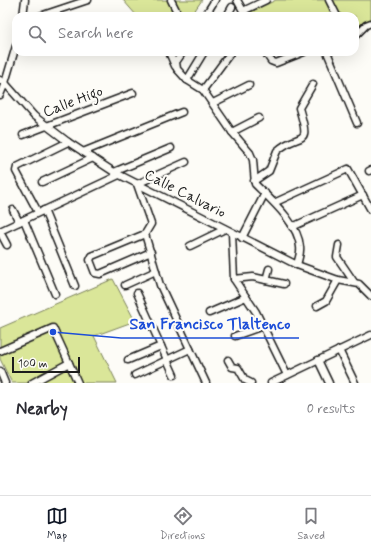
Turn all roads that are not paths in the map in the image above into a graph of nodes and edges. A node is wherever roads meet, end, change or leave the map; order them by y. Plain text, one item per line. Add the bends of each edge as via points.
1 (25, 0) edge
2 (88, 0) edge
3 (171, 0) edge
4 (215, 0) edge
5 (237, 0) edge
6 (266, 0) edge
7 (329, 0) edge
8 (232, 7) dead end
9 (24, 12) edge
10 (52, 12) edge
11 (176, 12) edge
12 (208, 12) edge
13 (229, 12) edge
14 (244, 12) edge
15 (248, 12) edge
16 (335, 12) edge
17 (369, 24) edge
18 (359, 33) edge
19 (16, 56) edge
20 (171, 56) edge
21 (180, 56) edge
22 (202, 56) edge
23 (227, 56) edge
24 (268, 56) edge
25 (296, 56) edge
26 (329, 56) edge
27 (175, 66) junction
28 (188, 80) junction
29 (3, 82) edge
30 (313, 84) dead end
31 (249, 85) dead end
32 (204, 90) junction
33 (132, 93) dead end
34 (0, 94) edge
35 (213, 103) junction
36 (182, 112) dead end
37 (259, 118) dead end
38 (357, 123) dead end
39 (48, 126) junction
40 (232, 132) junction
41 (23, 135) dead end
42 (68, 142) junction
43 (171, 148) dead end
44 (83, 152) junction
45 (93, 158) junction
46 (186, 162) dead end
47 (117, 174) junction
48 (254, 181) junction
49 (42, 182) dead end
50 (137, 184) junction
51 (265, 194) junction
52 (363, 195) junction
53 (276, 202) junction
54 (13, 210) dead end
55 (371, 210) edge
56 (41, 211) junction
57 (21, 221) junction
58 (292, 227) junction
59 (225, 229) junction
60 (0, 231) edge
61 (232, 233) junction
62 (145, 234) junction
63 (242, 238) junction
64 (7, 245) dead end
65 (339, 245) dead end
66 (190, 246) dead end
67 (151, 252) junction
68 (297, 265) junction
69 (269, 269) dead end
70 (156, 271) junction
71 (234, 279) junction
72 (266, 280) junction
73 (338, 280) junction
74 (354, 282) junction
75 (284, 284) dead end
76 (125, 285) dead end
77 (75, 286) dead end
78 (137, 293) dead end
79 (55, 294) dead end
80 (371, 296) edge
81 (246, 297) junction
82 (317, 306) dead end
83 (209, 313) dead end
84 (263, 326) junction
85 (371, 335) edge
86 (235, 336) dead end
87 (161, 346) junction
88 (190, 349) junction
89 (339, 350) junction
90 (0, 351) edge
91 (128, 360) dead end
92 (167, 360) junction
93 (228, 360) dead end
94 (318, 360) junction
95 (69, 363) junction
96 (0, 371) edge
97 (135, 375) dead end
98 (174, 375) dead end
99 (287, 375) junction
100 (5, 383) edge
101 (32, 383) edge
102 (78, 383) edge
103 (206, 383) edge
104 (251, 383) edge
105 (273, 383) edge
106 (329, 383) edge
107 (354, 383) edge

1 - 9 street
2 - 10 street
3 - 11 street
4 - 12 street
5 - 14 street
6 - 15 street
7 - 16 street
8 - 13 street
17 - 18 street
19 - 29 street
20 - 27 street
21 - 27 street
22 - 28 street
23 - 32 street
24 - 25 street via 276,63
26 - 38 street
27 - 28 street
28 - 32 street
29 - 34 street
29 - 39 street, Calle Calvario via 28,110
30 - 48 street via 299,108 306,129 302,138 277,151 269,171
31 - 35 street
32 - 35 street
33 - 39 street, Calle Higo
35 - 40 street
36 - 44 street
37 - 40 street
39 - 41 street, Calle Higo
39 - 42 street, Calle Calvario
40 - 48 street via 252,156
42 - 44 street, Calle Calvario
42 - 56 street via 20,165 16,170
43 - 47 street
44 - 45 street, Calle Calvario
45 - 47 street, Calle Calvario
45 - 49 street
46 - 50 street
47 - 50 street, Calle Calvario
47 - 56 street
48 - 51 street
50 - 59 street, Calle Calvario
50 - 62 street via 151,224
51 - 53 street
51 - 63 street
52 - 53 street via 348,169
52 - 55 street
52 - 58 street
53 - 58 street
54 - 57 street
56 - 57 street
56 - 77 street
57 - 60 street
57 - 79 street
58 - 68 street via 301,249
59 - 61 street, Calle Calvario
59 - 66 street
60 - 64 street
61 - 63 street, Calle Calvario
61 - 71 street
62 - 67 street
62 - 67 street via 92,256 90,260 95,273 100,274
63 - 68 street, Calle Calvario
65 - 74 street via 337,257
67 - 70 street
68 - 73 street, Calle Calvario
69 - 72 street
70 - 76 street
70 - 88 street via 166,300
71 - 72 street via 253,277
71 - 81 street
72 - 75 street
73 - 74 street, Calle Calvario
73 - 82 street via 326,301
74 - 80 street
78 - 87 street
81 - 83 street
81 - 84 street
84 - 86 street
84 - 99 street
85 - 89 street
87 - 91 street
87 - 92 street
88 - 92 street
88 - 103 street
89 - 94 street
89 - 107 street
90 - 95 street via 53,328
92 - 97 street
92 - 98 street
93 - 104 street via 232,367 238,368 245,380
94 - 99 street
94 - 106 street
95 - 101 street
95 - 102 street
96 - 100 street
99 - 105 street

